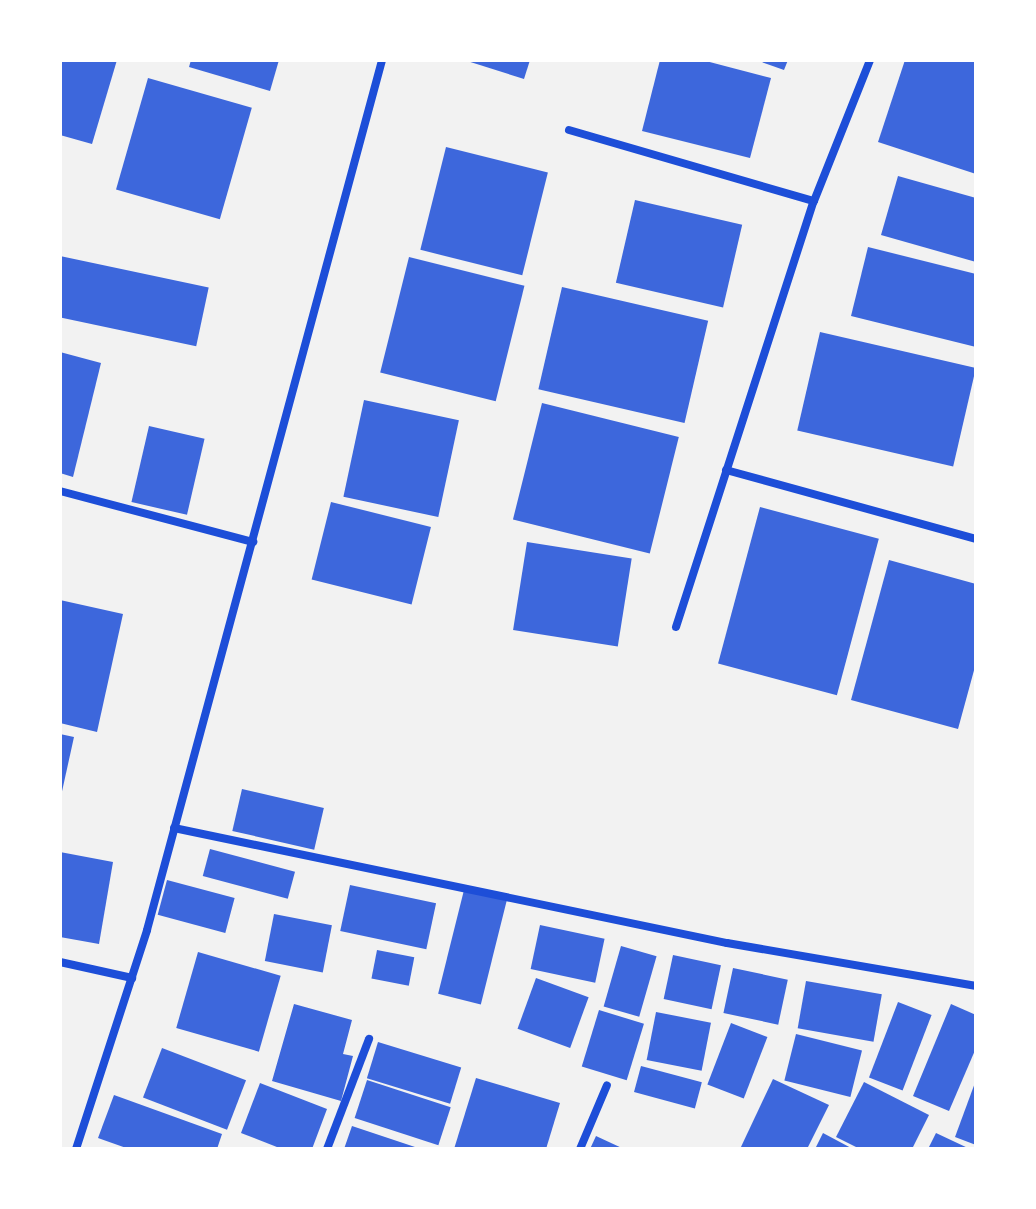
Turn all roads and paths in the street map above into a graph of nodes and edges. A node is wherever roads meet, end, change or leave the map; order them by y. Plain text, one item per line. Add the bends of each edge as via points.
1 (382, 60) edge
2 (870, 60) edge
3 (569, 130) dead end
4 (814, 201) junction
5 (726, 470) junction
6 (60, 491) edge
7 (976, 539) edge
8 (253, 542) junction
9 (676, 627) dead end
10 (174, 828) junction
11 (60, 962) edge
12 (132, 978) junction
13 (976, 986) edge
14 (369, 1039) dead end
15 (607, 1085) dead end
16 (76, 1149) edge
17 (327, 1149) edge
18 (580, 1149) edge

1 - 8 street
2 - 4 street
3 - 4 street
4 - 5 street
5 - 7 street
5 - 9 street
6 - 8 street
8 - 10 street
10 - 12 street
10 - 13 street via 727,943
11 - 12 street
12 - 16 street
14 - 17 street
15 - 18 street

